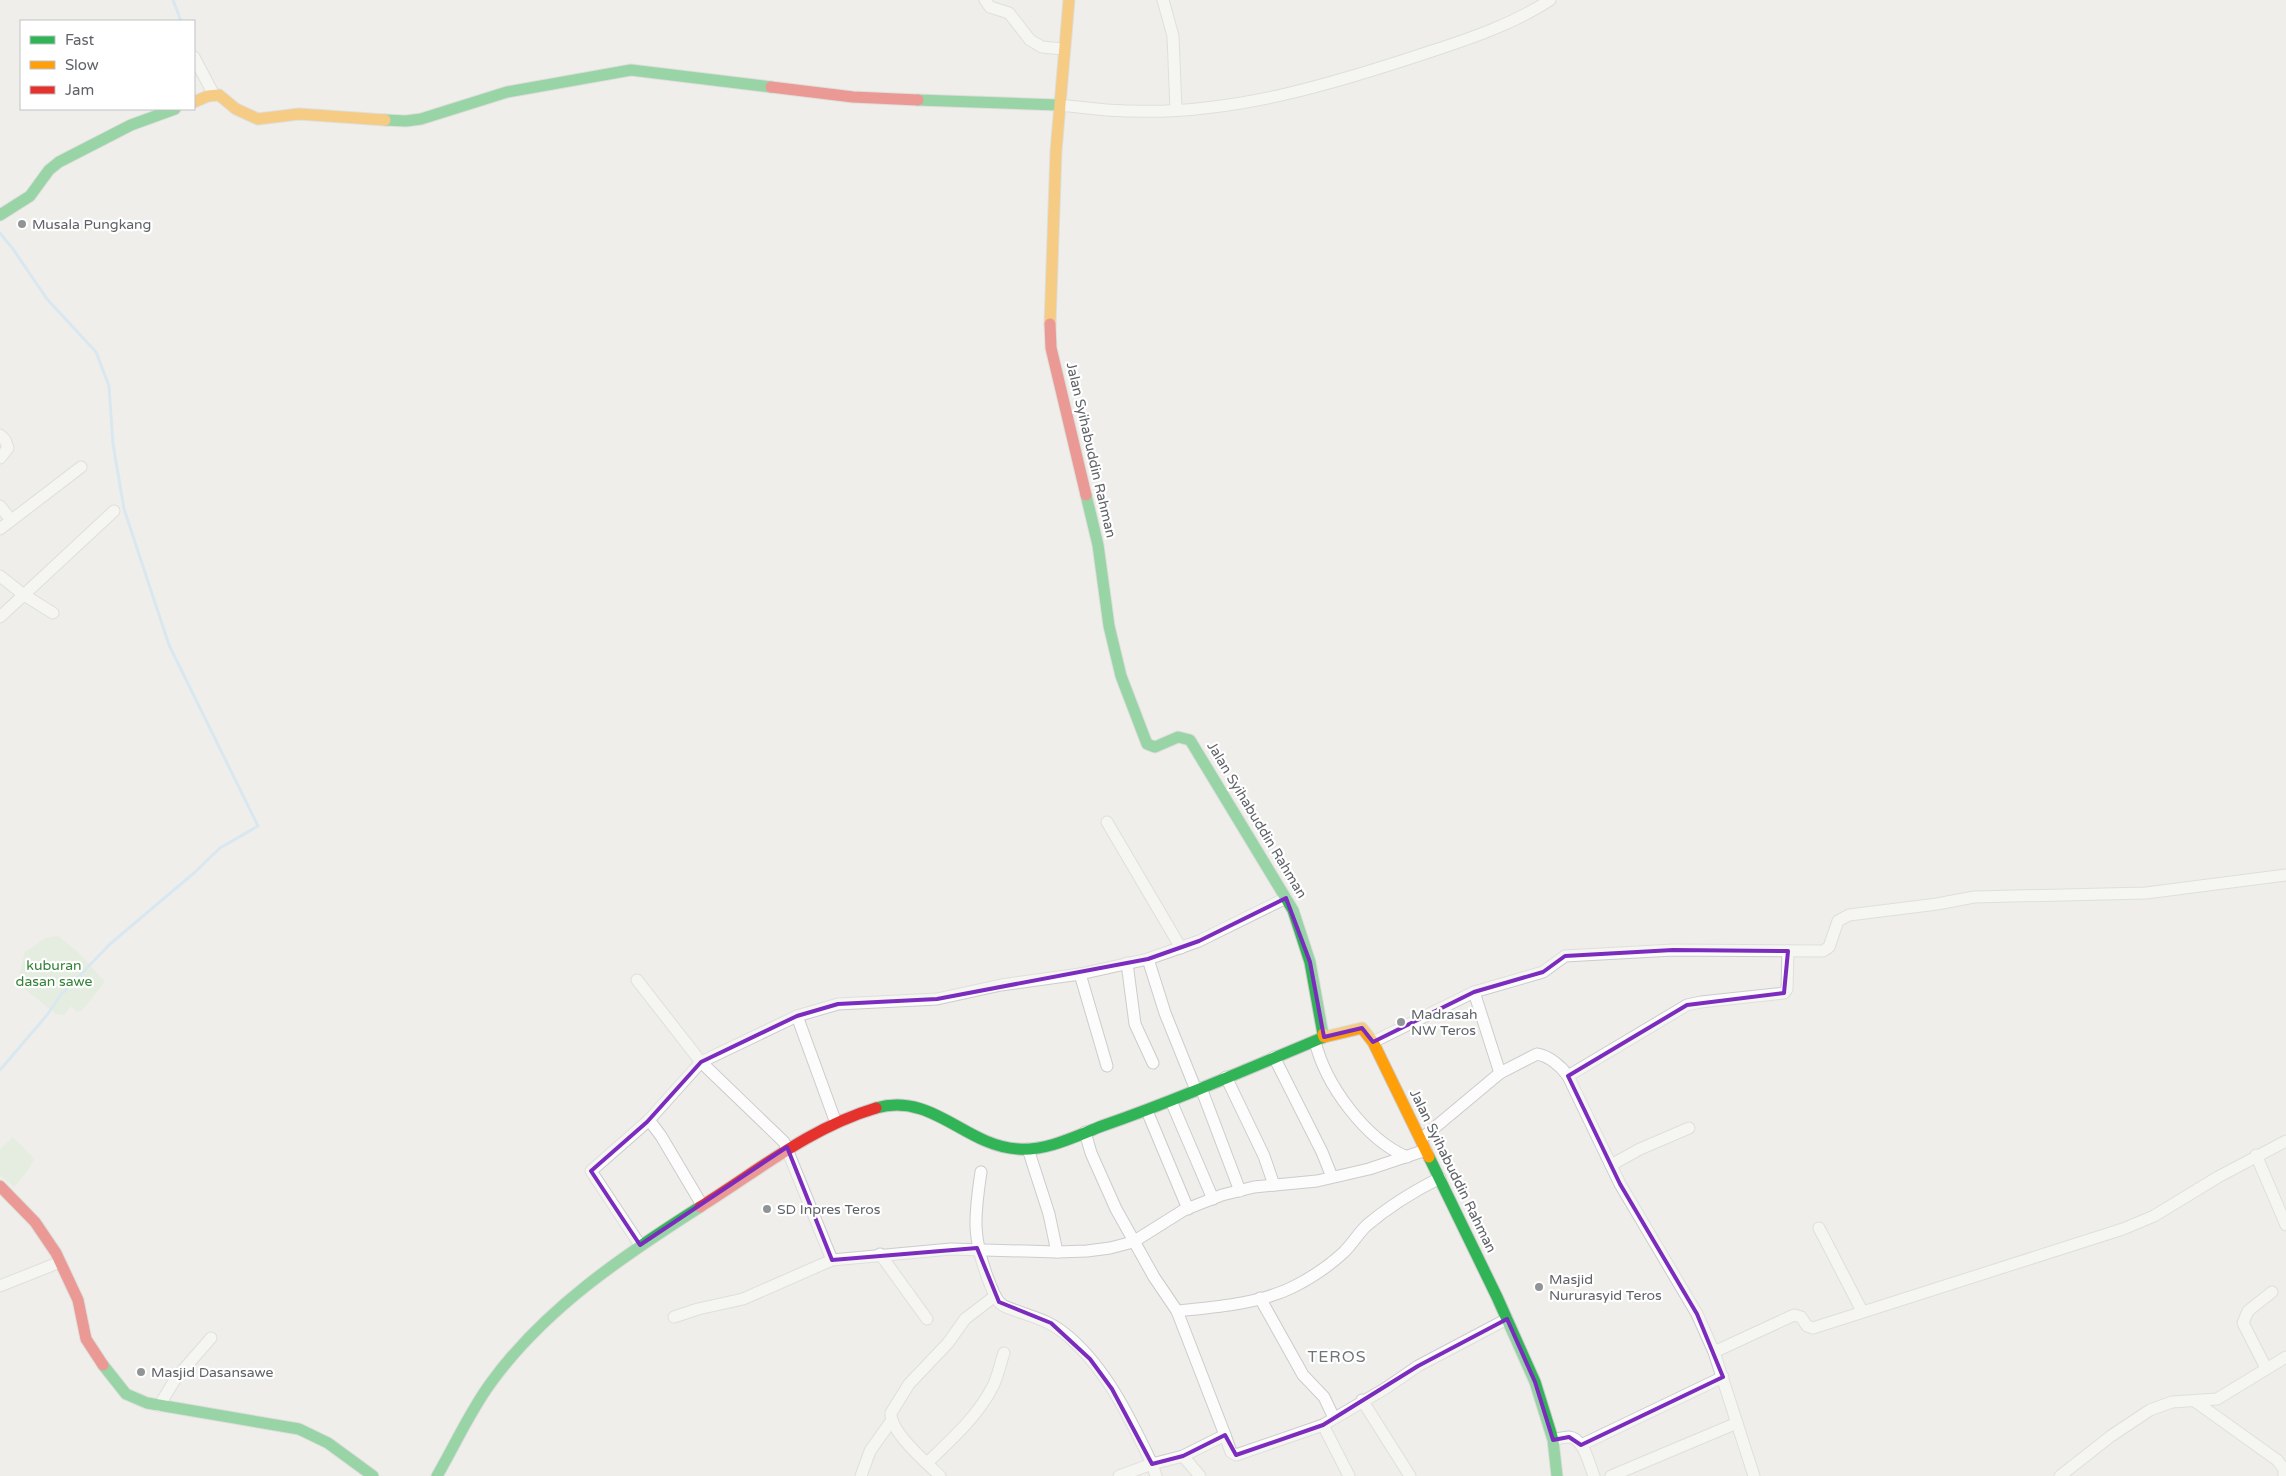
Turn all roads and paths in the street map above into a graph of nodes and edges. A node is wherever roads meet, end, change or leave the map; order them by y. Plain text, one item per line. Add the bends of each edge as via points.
1 (985, 0) edge
2 (1069, 0) edge
3 (1163, 0) edge
4 (1550, 0) edge
5 (1063, 49) junction
6 (195, 59) edge
7 (214, 95) junction
8 (195, 102) edge
9 (1058, 104) junction
10 (172, 110) edge
11 (1176, 110) junction
12 (0, 215) edge
13 (0, 436) edge
14 (0, 458) edge
15 (81, 467) dead end
16 (0, 506) edge
17 (114, 511) dead end
18 (11, 520) junction
19 (0, 529) edge
20 (0, 576) edge
21 (28, 598) junction
22 (53, 613) dead end
23 (0, 617) edge
24 (1106, 822) dead end
25 (2286, 875) edge
26 (1286, 898) junction
27 (1181, 948) junction
28 (1788, 951) junction
29 (1148, 959) junction
30 (1126, 963) junction
31 (1080, 974) junction
32 (637, 980) dead end
33 (1474, 992) junction
34 (797, 1016) junction
35 (1319, 1039) junction
36 (1373, 1042) junction
37 (1274, 1057) junction
38 (701, 1062) junction
39 (1153, 1063) dead end
40 (1107, 1066) dead end
41 (1500, 1073) junction
42 (1568, 1076) junction
43 (1226, 1077) junction
44 (1198, 1089) junction
45 (1171, 1101) junction
46 (1147, 1111) junction
47 (649, 1120) junction
48 (836, 1123) junction
49 (1689, 1128) dead end
50 (1085, 1132) junction
51 (2286, 1141) edge
52 (1423, 1144) junction
53 (787, 1147) junction
54 (1028, 1149) junction
55 (2256, 1155) junction
56 (1407, 1157) junction
57 (1610, 1165) junction
58 (981, 1172) dead end
59 (1332, 1177) junction
60 (1440, 1178) junction
61 (1274, 1185) junction
62 (0, 1186) edge
63 (1240, 1190) junction
64 (1213, 1199) junction
65 (702, 1205) junction
66 (1188, 1208) junction
67 (2286, 1225) edge
68 (1819, 1228) dead end
69 (1133, 1242) junction
70 (640, 1245) junction
71 (977, 1248) junction
72 (1057, 1252) junction
73 (880, 1254) junction
74 (832, 1260) junction
75 (60, 1262) junction
76 (0, 1286) edge
77 (2272, 1292) dead end
78 (995, 1296) junction
79 (1260, 1298) junction
80 (1178, 1311) junction
81 (1862, 1312) junction
82 (674, 1317) dead end
83 (927, 1319) dead end
84 (1507, 1319) junction
85 (211, 1338) dead end
86 (1714, 1352) junction
87 (1004, 1353) dead end
88 (2286, 1357) edge
89 (2266, 1368) junction
90 (1723, 1377) junction
91 (1362, 1400) junction
92 (2196, 1402) junction
93 (159, 1406) junction
94 (1334, 1418) junction
95 (892, 1420) junction
96 (1737, 1423) junction
97 (1322, 1425) junction
98 (1225, 1435) junction
99 (1552, 1440) junction
100 (1581, 1445) junction
101 (1183, 1456) junction
102 (927, 1463) junction
103 (1152, 1464) junction
104 (373, 1476) edge
105 (437, 1476) edge
106 (861, 1476) edge
107 (940, 1476) edge
108 (1119, 1476) edge
109 (1156, 1476) edge
110 (1200, 1476) edge
111 (1349, 1476) edge
112 (1410, 1476) edge
113 (1557, 1476) edge
114 (1594, 1476) edge
115 (1612, 1476) edge
116 (1754, 1476) edge
117 (2060, 1476) edge
118 (2284, 1476) edge

1 - 5 street via 990,7 1009,13 1030,40 1042,47
2 - 5 street, Jalan Syihabuddin Rahman
3 - 11 street via 1173,36
4 - 11 street via 1520,17 1403,62 1339,81 1258,99
5 - 9 street, Jalan Syihabuddin Rahman
6 - 7 street
7 - 8 street
7 - 9 street via 258,118 299,114 406,121 507,92 631,70 854,98
9 - 11 street via 1129,111
9 - 26 street, Jalan Syihabuddin Rahman via 1053,190 1051,348 1098,545 1109,626 1121,676 1147,744 1155,746 1178,737 1190,740
10 - 12 street via 131,126 59,162 30,196
13 - 14 street via 8,448
15 - 18 street
16 - 18 street
17 - 21 street
18 - 19 street
20 - 21 street
21 - 22 street
21 - 23 street
24 - 27 street
25 - 28 street via 2146,893 1974,897 1849,915 1838,921 1825,950
26 - 27 street
26 - 35 street, Jalan Syihabuddin Rahman via 1299,923 1310,962
27 - 29 street
28 - 33 street via 1673,950 1565,956 1542,972
28 - 42 street via 1787,989 1784,992 1693,1003
29 - 30 street
29 - 44 street via 1165,1013
30 - 31 street
30 - 39 street via 1135,1024
31 - 34 street via 1001,985 937,999 838,1004
31 - 40 street
32 - 38 street
33 - 36 street
33 - 41 street
34 - 38 street
34 - 48 street
35 - 36 street, Jalan Syihabuddin Rahman via 1362,1028
35 - 37 street
35 - 56 street via 1323,1068 1344,1100 1378,1140
36 - 52 street, Jalan Syihabuddin Rahman
37 - 43 street
37 - 59 street
38 - 47 street
38 - 53 street
41 - 42 street via 1537,1054 1560,1066
41 - 52 street
42 - 57 street
43 - 44 street
43 - 61 street via 1264,1156
44 - 45 street
44 - 63 street
45 - 46 street
45 - 64 street
46 - 50 street
46 - 66 street
47 - 65 street
47 - 70 street via 591,1171
48 - 53 street
48 - 54 street via 886,1106 904,1104 945,1117 1002,1147
49 - 57 street
50 - 54 street
50 - 69 street via 1091,1153
51 - 55 street
52 - 56 street
52 - 60 street, Jalan Syihabuddin Rahman
53 - 65 street
53 - 74 street
54 - 72 street via 1049,1214
55 - 67 street
55 - 81 street via 2142,1222
56 - 59 street
57 - 86 street via 1697,1314
58 - 71 street via 975,1212
59 - 61 street
60 - 79 street via 1375,1219 1329,1264 1295,1286
60 - 84 street, Jalan Syihabuddin Rahman
61 - 63 street
62 - 75 street via 35,1222
63 - 64 street
64 - 66 street
65 - 70 street
66 - 69 street
68 - 81 street
69 - 72 street via 1086,1251
69 - 80 street
70 - 105 street via 585,1287 512,1357 475,1405
71 - 72 street
71 - 73 street
71 - 78 street
73 - 74 street
73 - 83 street
74 - 82 street via 743,1300
75 - 76 street
75 - 93 street via 78,1300 86,1339 100,1361 126,1394 140,1402
77 - 89 street via 2248,1311 2243,1323
78 - 95 street via 965,1318 948,1343 910,1384 895,1405
78 - 103 street via 1004,1306 1051,1324 1079,1346 1112,1389
79 - 80 street
79 - 94 street via 1303,1375 1324,1397
80 - 98 street
81 - 86 street via 1813,1328 1794,1315
84 - 91 street
84 - 99 street, Jalan Syihabuddin Rahman via 1535,1382
85 - 93 street via 176,1378
86 - 90 street
87 - 102 street via 986,1396 958,1434
88 - 89 street
89 - 92 street via 2217,1400
90 - 96 street
90 - 100 street
91 - 94 street
91 - 112 street
92 - 117 street via 2172,1402 2150,1410 2110,1436
92 - 118 street via 2276,1460 2284,1469
93 - 104 street via 299,1429 328,1443
94 - 97 street
95 - 102 street via 911,1448
95 - 106 street via 870,1451
96 - 115 street
96 - 116 street
97 - 98 street via 1236,1455 1231,1452
97 - 111 street
98 - 101 street
99 - 100 street via 1569,1437
99 - 113 street, Jalan Syihabuddin Rahman
100 - 114 street
101 - 103 street
101 - 110 street
102 - 107 street
103 - 108 street
103 - 109 street

